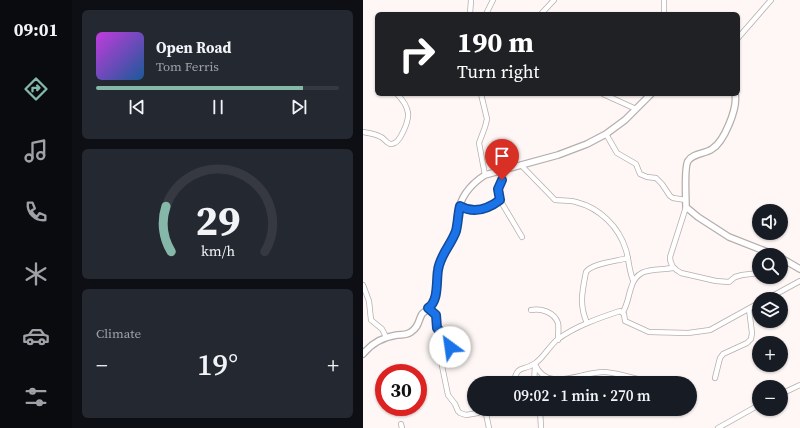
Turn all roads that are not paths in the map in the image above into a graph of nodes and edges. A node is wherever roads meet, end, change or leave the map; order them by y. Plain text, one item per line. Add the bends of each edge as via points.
1 (471, 0) edge
2 (493, 0) edge
3 (555, 0) edge
4 (664, 0) edge
5 (771, 0) edge
6 (470, 12) edge
7 (487, 12) edge
8 (543, 12) edge
9 (664, 12) edge
10 (740, 36) edge
11 (398, 96) edge
12 (481, 96) edge
13 (607, 96) edge
14 (649, 96) edge
15 (735, 96) edge
16 (635, 109) junction
17 (363, 132) edge
18 (606, 134) junction
19 (521, 165) junction
20 (506, 169) junction
21 (485, 175) junction
22 (500, 200) junction
23 (686, 204) junction
24 (460, 206) junction
25 (522, 237) dead end
26 (757, 248) edge
27 (628, 258) junction
28 (788, 262) edge
29 (673, 268) junction
30 (800, 269) edge
31 (752, 274) edge
32 (633, 280) junction
33 (800, 281) edge
34 (363, 285) edge
35 (780, 292) edge
36 (752, 306) edge
37 (428, 308) junction
38 (749, 308) junction
39 (531, 310) dead end
40 (623, 312) junction
41 (587, 323) junction
42 (386, 337) junction
43 (558, 340) junction
44 (363, 354) edge
45 (535, 364) junction
46 (515, 376) edge
47 (534, 376) edge
48 (544, 376) edge
49 (584, 376) edge
50 (622, 376) edge
51 (715, 378) dead end
52 (800, 385) edge
53 (788, 391) edge
54 (752, 409) edge
55 (467, 415) edge
56 (486, 416) edge
57 (540, 416) edge
58 (489, 428) edge
59 (541, 428) edge
60 (718, 428) edge

1 - 6 street
2 - 7 street
3 - 8 street
4 - 9 street
5 - 10 street
11 - 17 street via 408,114 399,139 394,144 389,144 380,136
12 - 21 street via 487,119 479,143
13 - 16 street
14 - 16 street
15 - 23 street via 733,114 719,144 694,156 688,162
16 - 18 street
18 - 19 street via 573,150
18 - 23 street via 617,153 636,164 640,174 647,178 656,178 670,196
19 - 20 street
19 - 27 street via 555,200 583,204 603,215 613,224 620,236
20 - 21 street
20 - 22 street via 498,189
21 - 24 street via 470,186
22 - 24 street via 480,210
22 - 25 street
23 - 26 street via 698,217 729,237
23 - 29 street via 671,255 670,263
24 - 37 street via 456,230 440,260 435,297
27 - 32 street
27 - 41 street via 596,266 586,272 581,302
28 - 30 street
29 - 31 street via 716,281 729,282 735,277
29 - 32 street via 643,272
32 - 40 street via 628,303
33 - 35 street
34 - 42 street via 369,301 371,320 382,329
36 - 38 street
37 - 42 street via 411,332
37 - 55 street via 436,315 437,328 448,340 450,347 440,356 447,395 453,400 460,414
38 - 40 street via 710,330 688,333 649,332 625,321
38 - 51 street via 751,339 723,354
39 - 43 street via 537,308 553,314 558,324
40 - 41 street
41 - 43 street
42 - 44 street via 374,343
43 - 45 street
45 - 46 street via 520,369
45 - 47 street
45 - 48 street
49 - 50 street via 604,372
52 - 53 street
54 - 60 street
56 - 58 street
57 - 59 street

